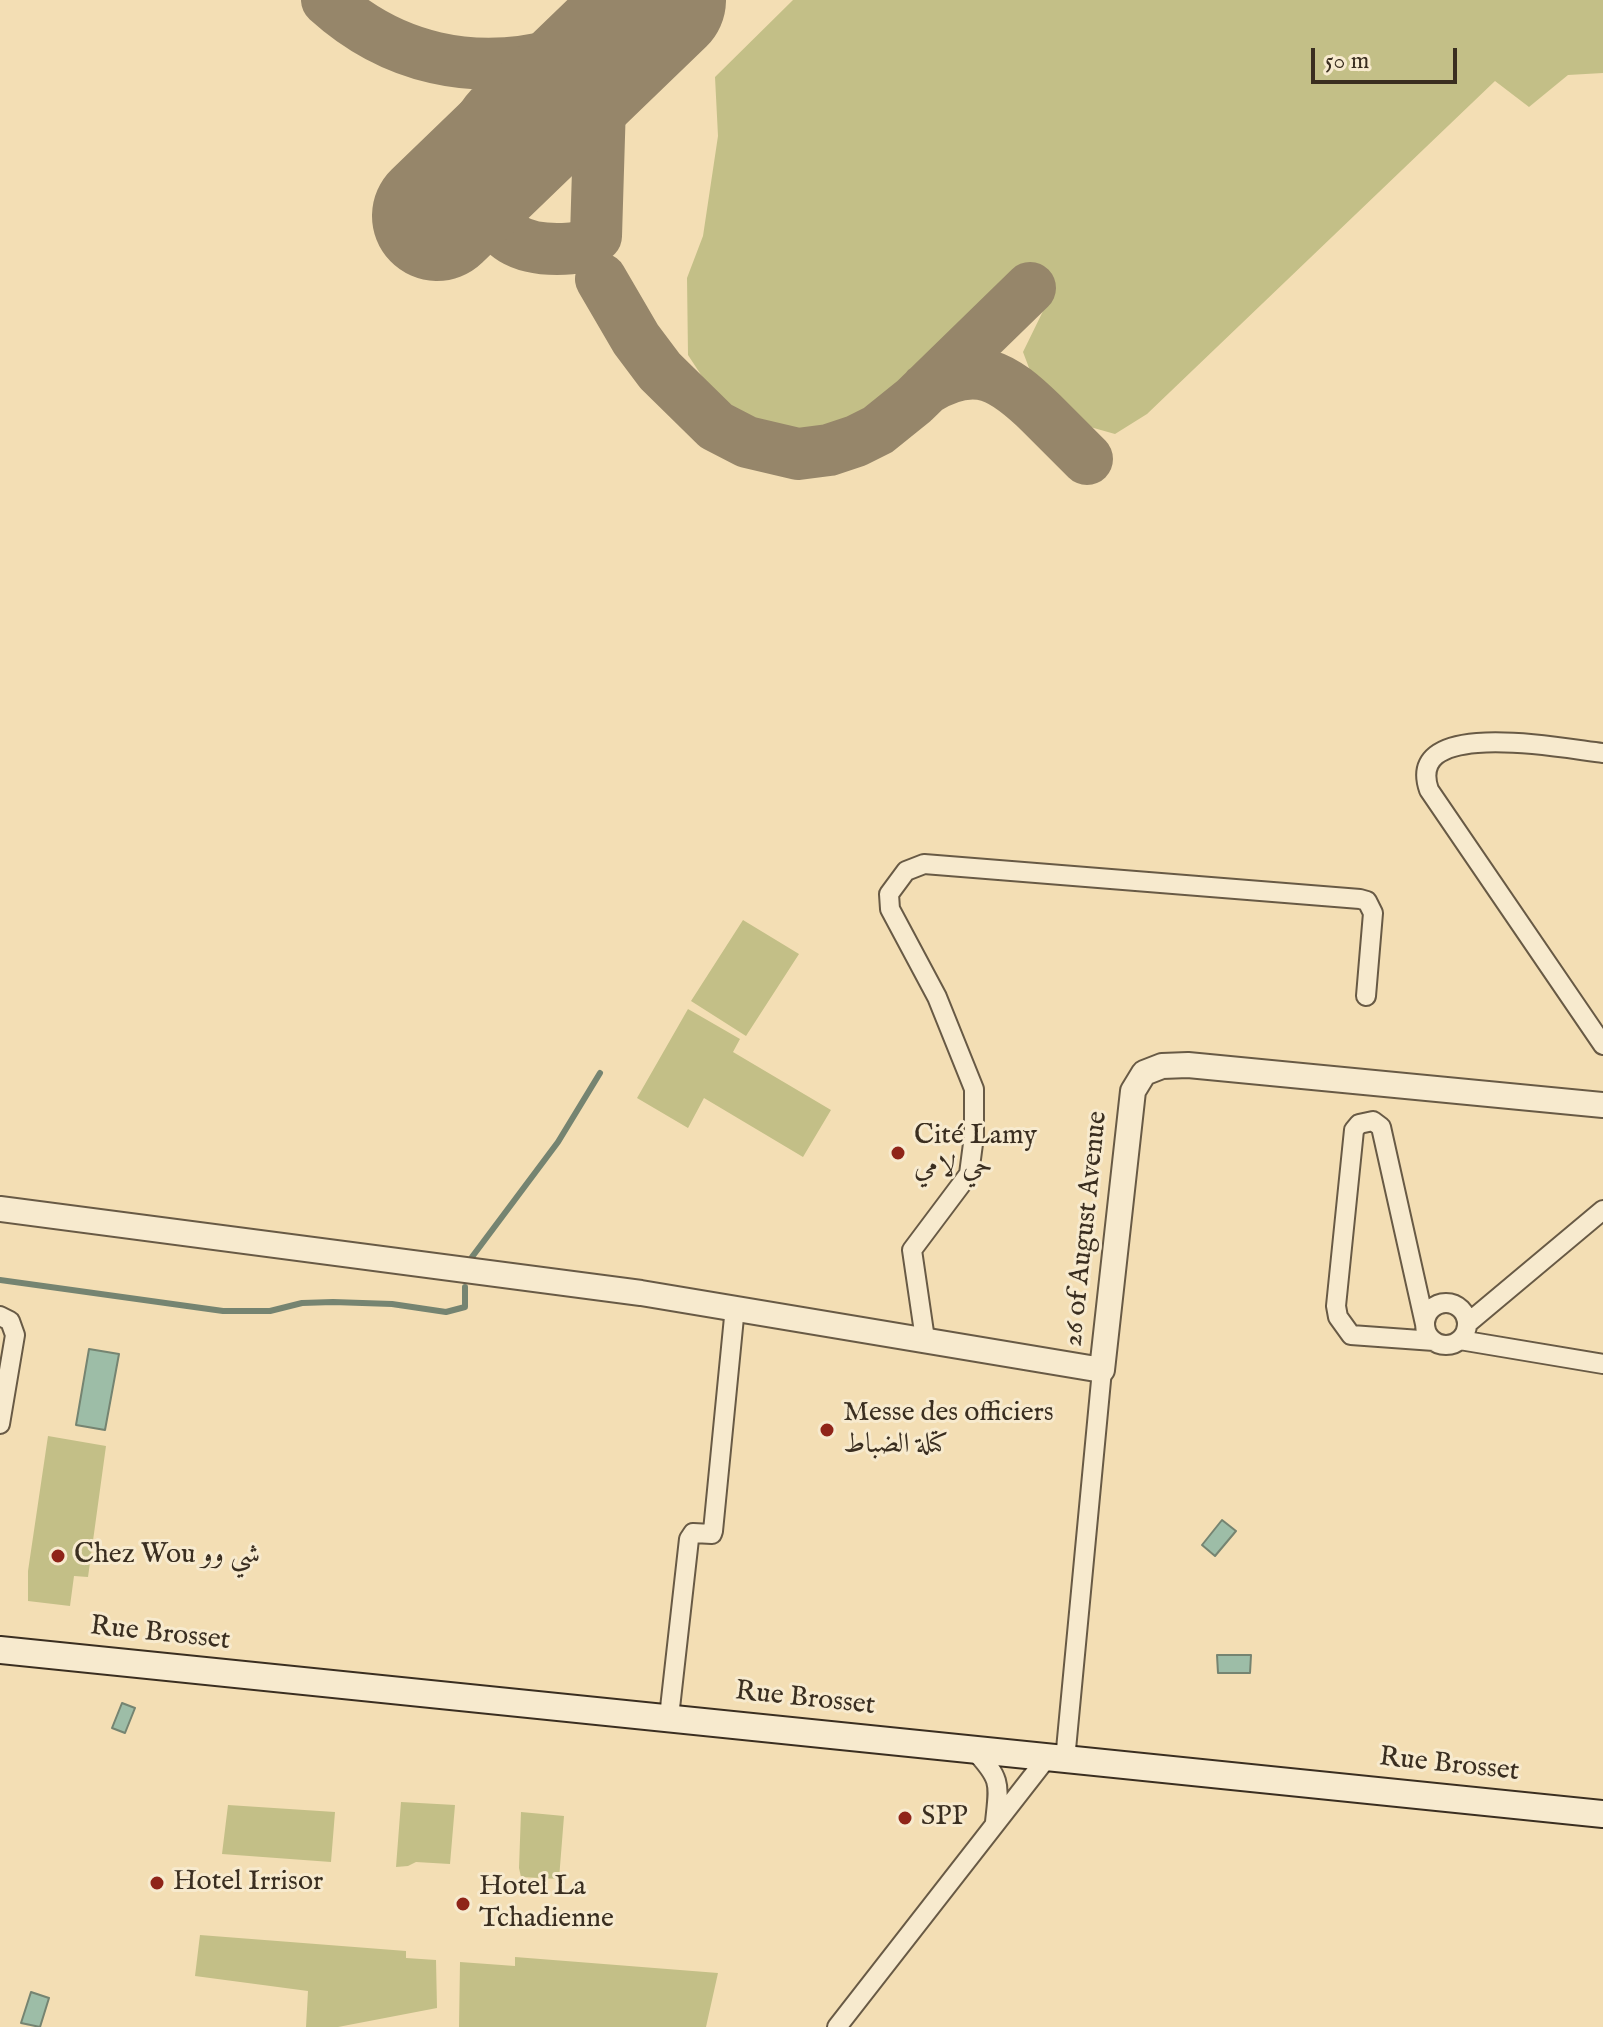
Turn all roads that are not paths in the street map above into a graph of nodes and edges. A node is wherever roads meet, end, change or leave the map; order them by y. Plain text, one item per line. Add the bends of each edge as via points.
1 (1603, 753) edge
2 (1366, 996) dead end
3 (1603, 1045) edge
4 (1603, 1105) edge
5 (0, 1209) edge
6 (1603, 1210) edge
7 (735, 1307) junction
8 (0, 1316) edge
9 (1429, 1332) junction
10 (1464, 1332) junction
11 (925, 1339) junction
12 (1603, 1364) edge
13 (1102, 1370) junction
14 (0, 1424) edge
15 (0, 1650) edge
16 (669, 1717) junction
17 (975, 1751) junction
18 (1056, 1759) junction
19 (1603, 1814) edge
20 (995, 1822) junction
21 (837, 2027) edge

1 - 3 street via 1474,741 1440,752 1426,780
2 - 11 street via 1373,913 1360,899 924,864 906,871 889,894 890,909 937,997 974,1089 969,1174 912,1250
4 - 13 street, 26 of August Avenue via 1188,1065 1144,1073 1133,1091 1126,1139
5 - 7 street
6 - 10 street
7 - 11 street
7 - 16 street via 713,1531 690,1536
8 - 14 street via 13,1324 15,1335
9 - 9 street via 1381,1127 1366,1121 1354,1130 1338,1317 1351,1335
9 - 10 street via 1442,1345
9 - 10 street via 1427,1315 1433,1307 1451,1303 1459,1307
10 - 12 street
11 - 13 street
13 - 18 street, 26 of August Avenue
15 - 16 main road, Rue Brosset
16 - 17 main road, Rue Brosset
17 - 18 main road, Rue Brosset
17 - 20 street via 997,1780
18 - 19 main road, Rue Brosset
18 - 20 street
20 - 21 street

